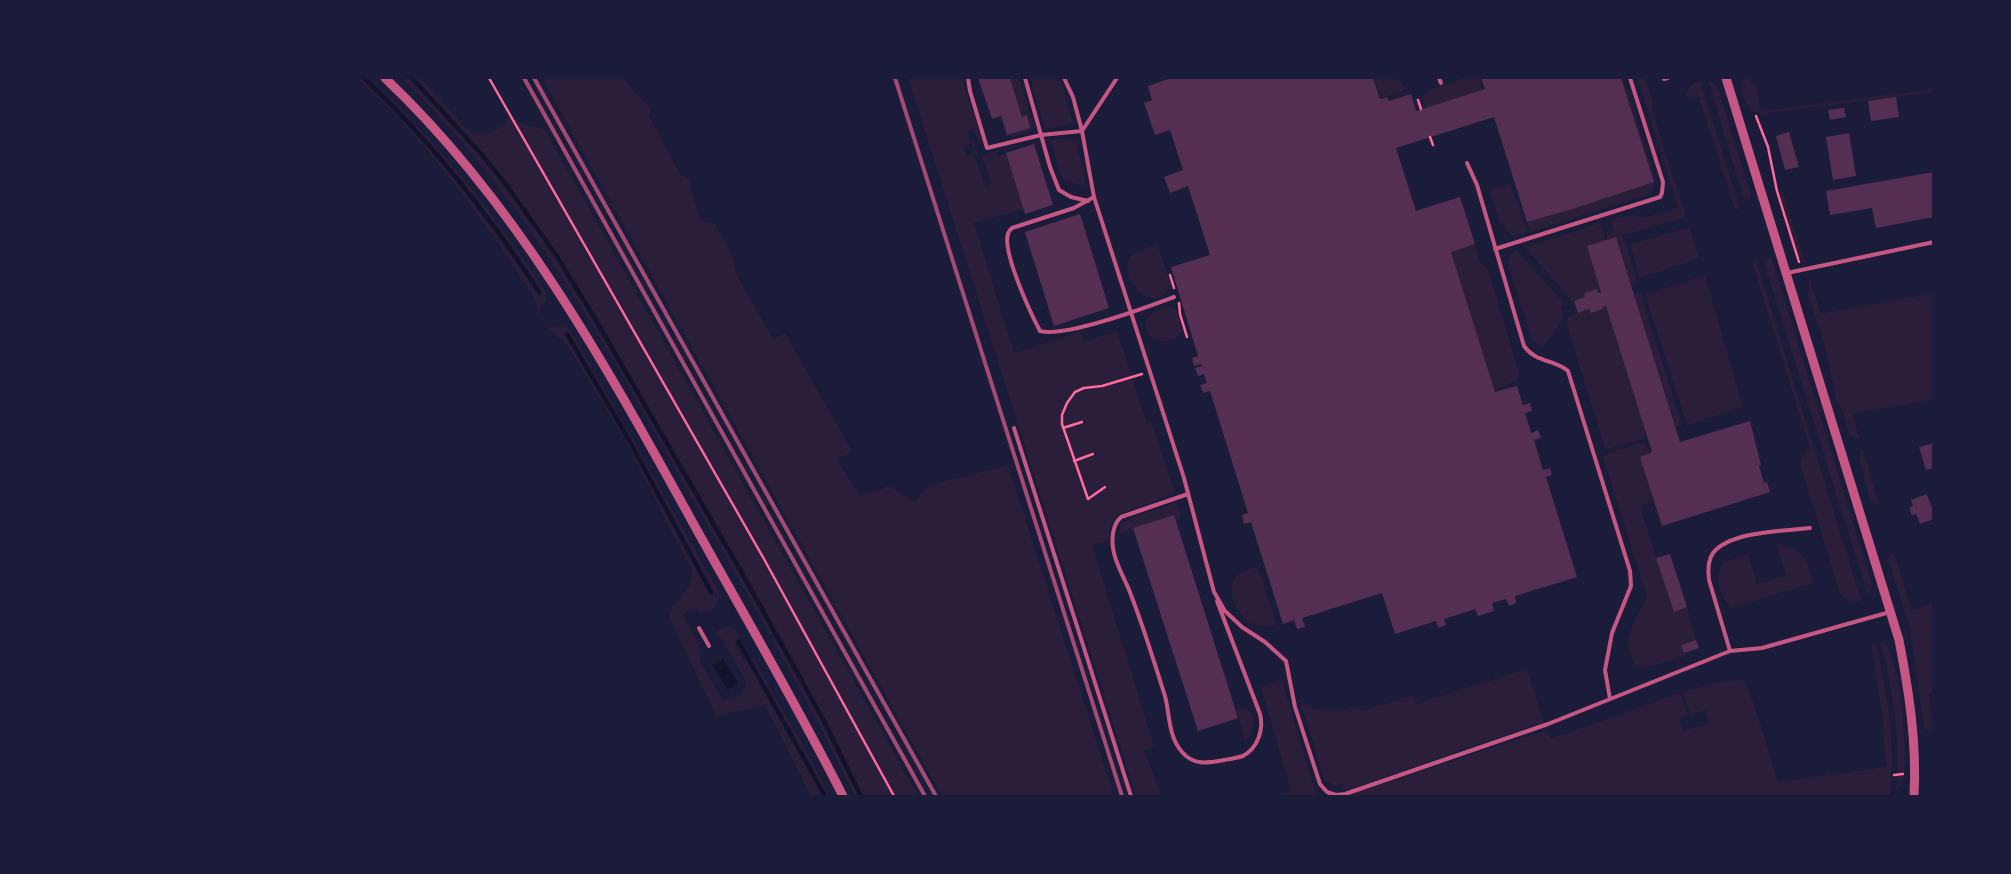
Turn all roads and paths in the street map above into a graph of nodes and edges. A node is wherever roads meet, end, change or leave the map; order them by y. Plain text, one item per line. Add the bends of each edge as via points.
1 (385, 78) edge
2 (489, 78) edge
3 (968, 78) edge
4 (1025, 78) edge
5 (1064, 78) edge
6 (1117, 78) edge
7 (1440, 78) edge
8 (1630, 78) edge
9 (1726, 78) edge
10 (1441, 83) dead end
11 (1418, 100) dead end
12 (1421, 109) dead end
13 (1756, 116) dead end
14 (1082, 131) junction
15 (1041, 135) junction
16 (1430, 137) dead end
17 (1433, 146) dead end
18 (1467, 163) dead end
19 (1094, 197) junction
20 (1088, 201) junction
21 (1934, 242) edge
22 (1495, 249) junction
23 (1802, 270) junction
24 (1786, 274) junction
25 (1174, 297) dead end
26 (1132, 311) junction
27 (1151, 371) junction
28 (1082, 422) dead end
29 (1014, 428) dead end
30 (1063, 428) junction
31 (1092, 454) dead end
32 (1074, 461) junction
33 (1105, 487) dead end
34 (1188, 494) junction
35 (1810, 528) dead end
36 (1214, 592) junction
37 (1891, 611) junction
38 (699, 628) dead end
39 (710, 646) dead end
40 (1730, 651) junction
41 (1610, 698) junction
42 (1904, 774) dead end
43 (1894, 775) dead end
44 (842, 796) edge
45 (894, 796) edge
46 (1131, 796) edge
47 (1914, 796) edge

1 - 44 street via 468,166 519,233 580,326 669,479
2 - 45 path via 768,567
3 - 15 lane via 987,148
4 - 15 lane
5 - 14 lane
6 - 14 lane
7 - 10 lane
8 - 22 lane via 1661,176 1663,188 1660,197
9 - 24 street
11 - 12 path
13 - 23 path via 1768,147 1777,191
14 - 15 lane
14 - 19 lane
15 - 20 lane via 1059,190
16 - 17 path
18 - 22 lane via 1477,185
19 - 20 lane
19 - 26 lane
20 - 26 lane via 1012,228 1008,233 1011,257 1025,299 1040,331 1049,333
21 - 23 lane
22 - 41 lane via 1524,346 1538,359 1560,364 1568,371 1630,571 1631,586 1612,633 1605,670
23 - 24 lane
24 - 37 street
25 - 26 lane
26 - 27 lane
27 - 30 path via 1075,392 1068,399 1062,415
27 - 34 lane
28 - 30 path
29 - 46 lane
30 - 32 path
31 - 32 path
32 - 33 path via 1088,500
34 - 36 lane
34 - 36 lane via 1121,517 1117,520 1112,539 1114,553 1152,653 1174,740 1182,753 1194,762 1208,763 1243,756 1251,749 1262,728 1260,714
35 - 40 lane via 1730,540 1712,554 1709,580
36 - 41 lane via 1225,611 1286,661 1309,753 1320,784 1331,794 1345,794 1548,724
37 - 40 lane via 1762,648
37 - 47 street via 1910,699
38 - 39 lane
40 - 41 lane
42 - 43 path

